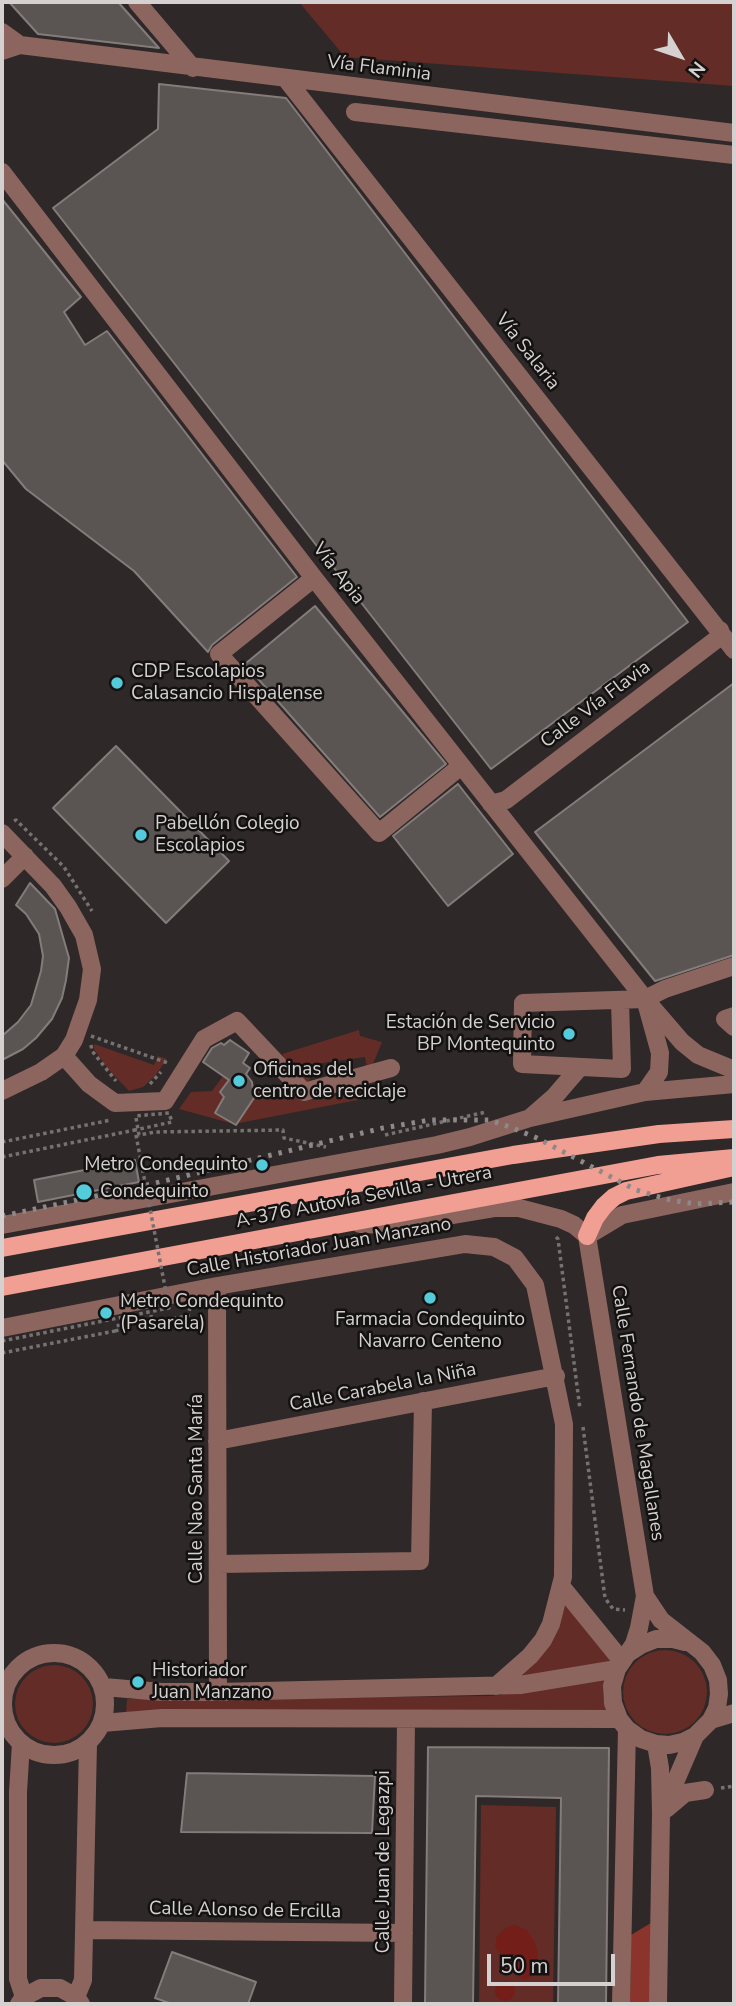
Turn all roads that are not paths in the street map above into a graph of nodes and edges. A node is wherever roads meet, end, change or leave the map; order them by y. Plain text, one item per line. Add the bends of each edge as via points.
1 (137, 2) edge
2 (2, 32) edge
3 (20, 46) junction
4 (2, 51) edge
5 (193, 68) junction
6 (286, 79) junction
7 (355, 112) dead end
8 (734, 133) edge
9 (734, 155) edge
10 (2, 172) edge
11 (314, 578) junction
12 (720, 630) junction
13 (734, 650) edge
14 (461, 766) junction
15 (491, 804) junction
16 (2, 833) edge
17 (25, 856) junction
18 (2, 879) edge
19 (734, 966) edge
20 (645, 999) junction
21 (620, 1001) junction
22 (734, 1016) edge
23 (734, 1027) edge
24 (64, 1056) junction
25 (580, 1067) junction
26 (391, 1068) dead end
27 (734, 1070) edge
28 (734, 1084) edge
29 (2, 1091) edge
30 (645, 1091) junction
31 (530, 1118) junction
32 (734, 1129) edge
33 (734, 1158) edge
34 (734, 1167) edge
35 (734, 1192) edge
36 (346, 1222) junction
37 (2, 1225) edge
38 (587, 1237) junction
39 (2, 1248) edge
40 (217, 1286) junction
41 (2, 1287) edge
42 (2, 1328) edge
43 (556, 1376) junction
44 (423, 1401) junction
45 (217, 1441) junction
46 (218, 1564) junction
47 (561, 1586) junction
48 (645, 1597) junction
49 (689, 1643) junction
50 (622, 1661) junction
51 (4, 1683) edge
52 (726, 1683) edge
53 (496, 1686) junction
54 (104, 1687) junction
55 (218, 1692) junction
56 (734, 1713) edge
57 (406, 1719) junction
58 (711, 1720) junction
59 (4, 1721) edge
60 (102, 1723) junction
61 (623, 1724) junction
62 (695, 1736) junction
63 (21, 1743) junction
64 (88, 1743) junction
65 (656, 1744) junction
66 (705, 1790) dead end
67 (661, 1814) junction
68 (10, 1928) edge
69 (85, 1930) junction
70 (404, 1933) junction
71 (21, 2001) edge
72 (79, 2001) edge
73 (403, 2004) edge
74 (621, 2004) edge
75 (658, 2004) edge

1 - 5 street
2 - 3 street
3 - 4 street, Vía Flaminia
3 - 5 street, Vía Flaminia
5 - 6 street, Vía Flaminia
6 - 8 street, Vía Flaminia
6 - 12 street, Vía Salaria
7 - 9 street
10 - 11 street, Vía Apia
11 - 14 street, Vía Apia
11 - 14 street via 219,654 379,833
12 - 13 street, Vía Salaria
12 - 15 street, Calle Vía Flavia via 717,639 506,800
14 - 15 street, Vía Apia
15 - 20 street, Vía Apia
16 - 17 street
17 - 18 street
17 - 24 street via 68,907 84,935 92,969 88,1000
19 - 20 street
20 - 21 street
20 - 27 street, Vía Apia via 698,1055
20 - 30 street, Vía Apia via 660,1053 659,1072
21 - 25 street via 622,1069
21 - 25 street via 523,1003 522,1064
22 - 23 street via 725,1019
24 - 26 street via 89,1084 116,1103 137,1109 165,1101 204,1039 237,1021 304,1092
24 - 29 street
25 - 31 street
28 - 30 street
30 - 31 street
31 - 37 street via 437,1145
32 - 39 main road, A-376 Autovía Sevilla - Utrera via 659,1134 513,1155
33 - 36 main road, A-376 Autovía Sevilla - Utrera via 658,1165
34 - 38 main road via 626,1191 604,1206
35 - 38 street via 622,1215
36 - 38 street via 392,1225 519,1208 561,1219
36 - 41 main road, A-376 Autovía Sevilla - Utrera
38 - 48 street, Calle Fernando de Magallanes
40 - 42 street, Calle Historiador Juan Manzano
40 - 43 street, Calle Historiador Juan Manzano via 464,1244 494,1247 515,1258 536,1285
40 - 45 street, Calle Nao Santa María
43 - 44 street, Calle Carabela la Niña
43 - 47 street, Calle Historiador Juan Manzano via 564,1424
44 - 45 street, Calle Carabela la Niña
44 - 46 street via 420,1561
45 - 46 street, Calle Nao Santa María
46 - 55 street, Calle Nao Santa María
47 - 50 street
47 - 53 street, Calle Historiador Juan Manzano via 543,1640
48 - 49 street via 661,1620
48 - 50 street via 634,1644
49 - 50 street via 656,1639
49 - 52 street
50 - 53 street via 520,1685
50 - 61 street via 612,1686
51 - 54 street via 18,1667 41,1654 66,1653 89,1665
51 - 59 street
52 - 58 street
53 - 55 street
54 - 55 street
54 - 60 street
56 - 58 street
57 - 60 street via 162,1718
57 - 61 street
57 - 70 street, Calle Juan de Legazpi
58 - 62 street
59 - 63 street
60 - 64 street
61 - 65 street via 640,1739
61 - 74 street
62 - 65 street via 669,1745
62 - 67 street
63 - 64 street via 42,1754 66,1754
63 - 68 street
64 - 69 street
65 - 67 street
66 - 67 street via 685,1793
67 - 75 street
68 - 71 street
69 - 70 street, Calle Alonso de Ercilla
69 - 72 street
70 - 73 street, Calle Juan de Legazpi
71 - 72 street via 41,1987 60,1988

